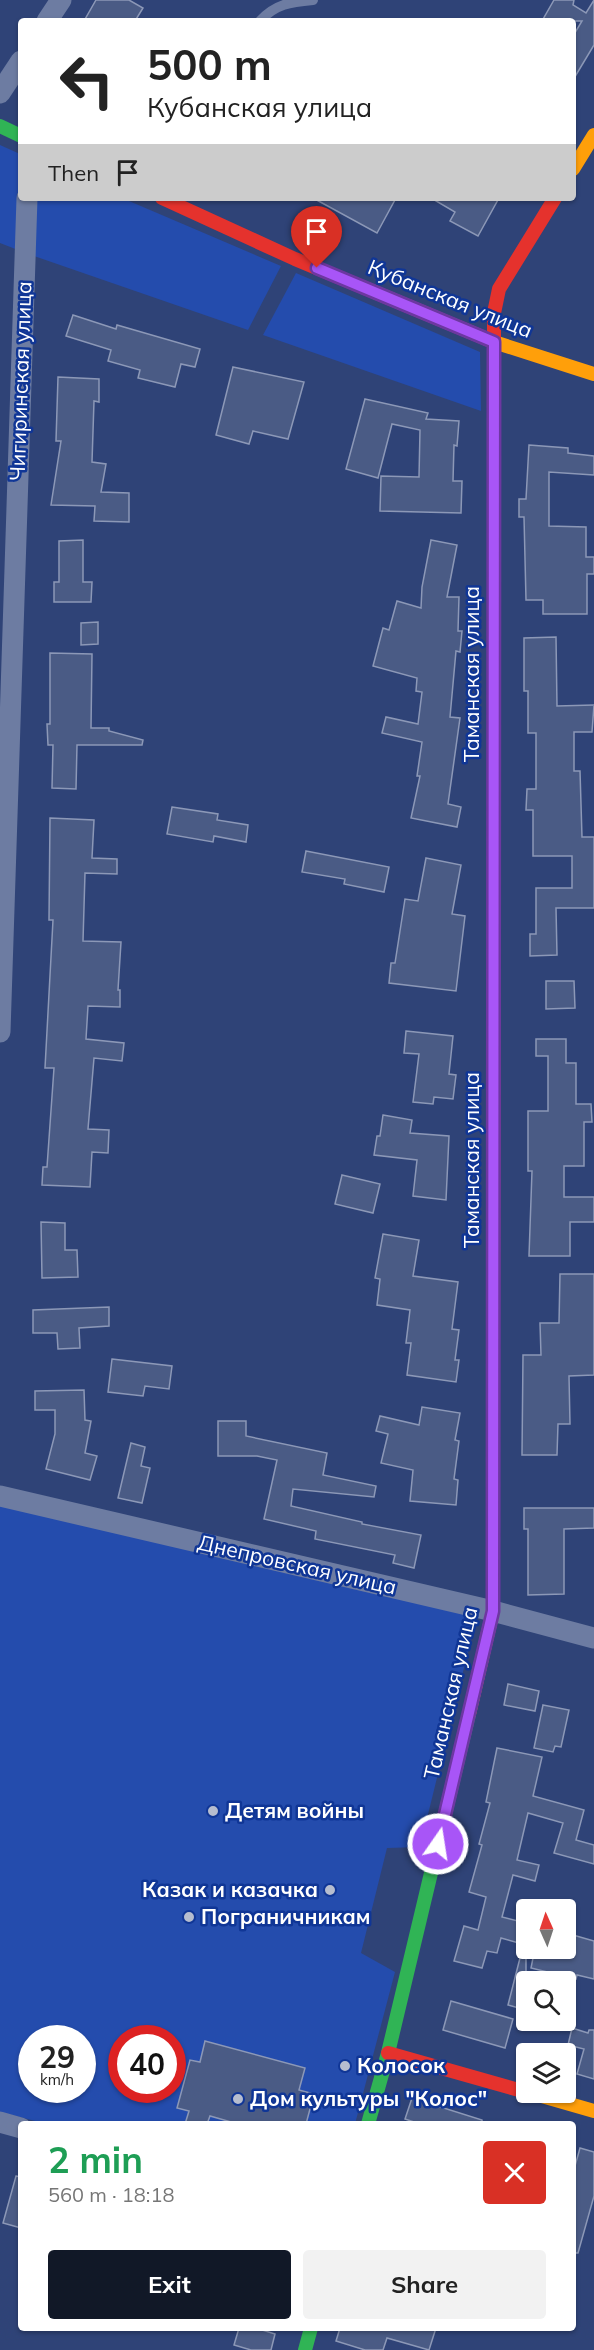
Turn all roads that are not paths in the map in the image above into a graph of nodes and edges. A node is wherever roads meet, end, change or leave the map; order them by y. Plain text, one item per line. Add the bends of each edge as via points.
1 (61, 0) edge
2 (314, 0) edge
3 (49, 18) edge
4 (263, 18) edge
5 (18, 66) edge
6 (0, 93) edge
7 (0, 126) edge
8 (18, 135) edge
9 (594, 135) edge
10 (576, 164) edge
11 (27, 201) edge
12 (169, 201) edge
13 (553, 201) edge
14 (494, 342) junction
15 (594, 374) edge
16 (0, 1032) edge
17 (0, 1496) edge
18 (493, 1611) junction
19 (594, 1638) edge
20 (388, 2054) junction
21 (516, 2089) edge
22 (566, 2103) edge
23 (594, 2111) edge
24 (369, 2121) edge
25 (0, 2122) edge
26 (18, 2127) edge
27 (310, 2331) edge
28 (305, 2350) edge

1 - 3 street
2 - 4 lane via 280,5
5 - 6 street
7 - 8 street
9 - 10 street
11 - 16 street, Чигиринская улица
12 - 14 street, Кубанская улица via 295,259
13 - 14 street, Таманская улица via 499,289
14 - 15 street, Кубанская улица
14 - 18 street, Таманская улица
17 - 18 street, Днепровская улица
18 - 19 street, Днепровская улица
18 - 20 street, Таманская улица
20 - 21 street
20 - 24 street, Таманская улица
22 - 23 street
25 - 26 street
27 - 28 street

